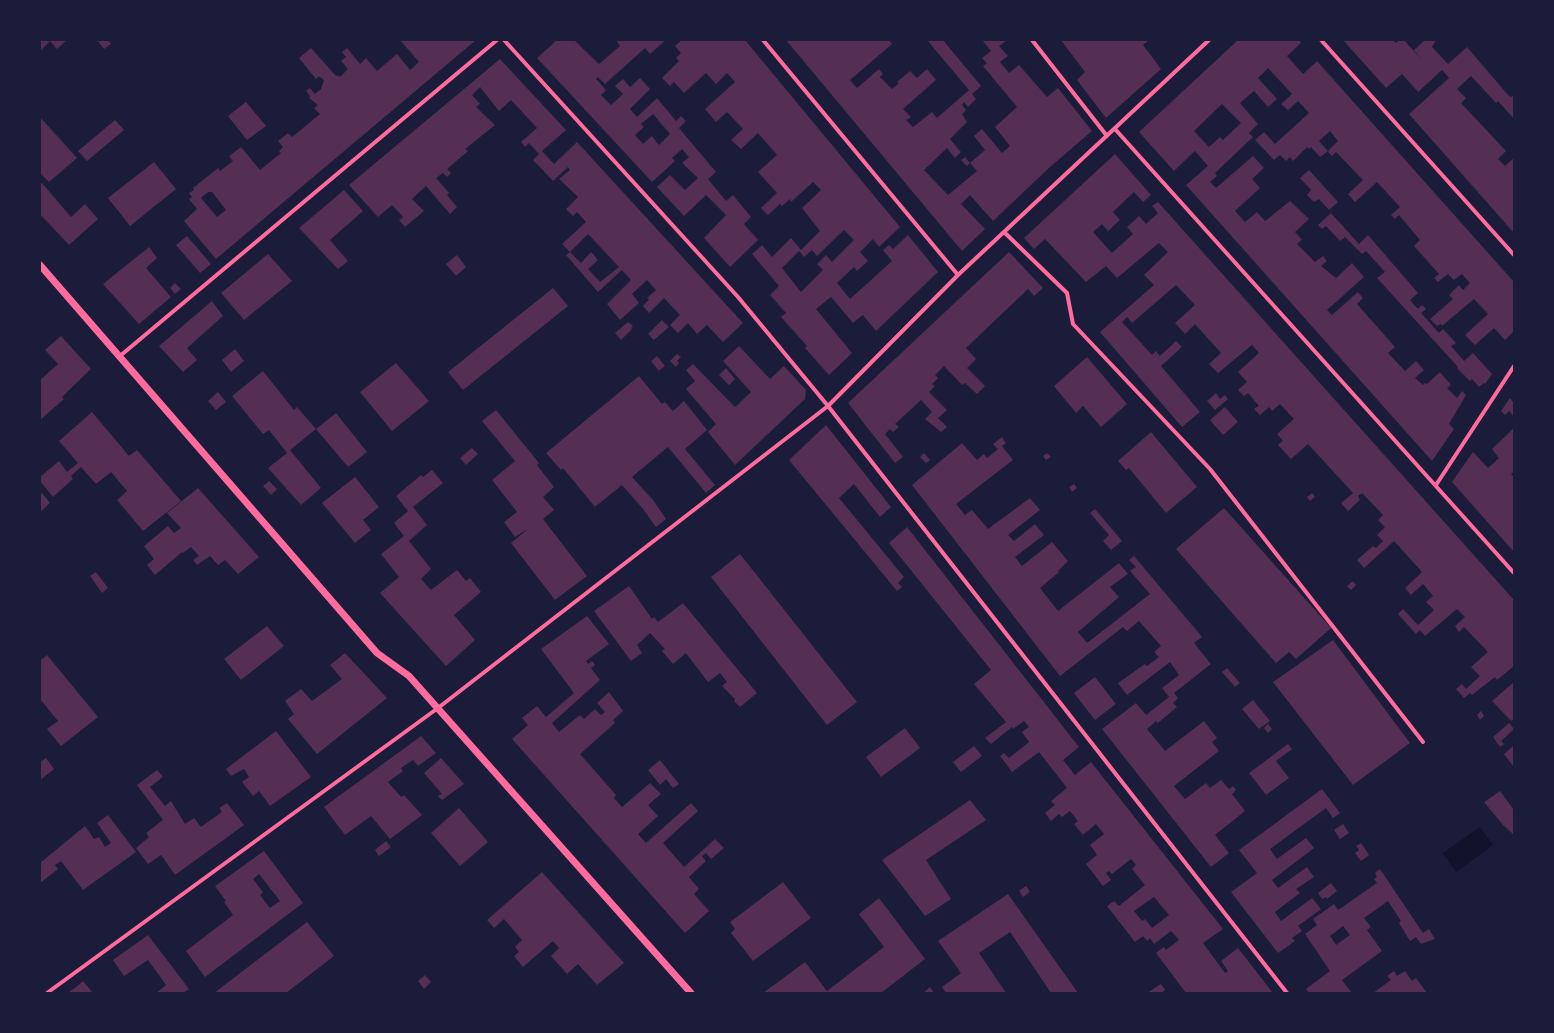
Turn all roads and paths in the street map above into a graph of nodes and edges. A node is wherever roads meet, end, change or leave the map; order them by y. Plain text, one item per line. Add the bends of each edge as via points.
1 (497, 40) edge
2 (504, 40) edge
3 (764, 40) edge
4 (1032, 40) edge
5 (1209, 40) edge
6 (1321, 40) edge
7 (1115, 129) junction
8 (1107, 136) junction
9 (1004, 232) junction
10 (1514, 255) edge
11 (40, 265) edge
12 (958, 275) junction
13 (120, 356) junction
14 (1514, 366) edge
15 (828, 406) junction
16 (1436, 486) junction
17 (1514, 573) edge
18 (438, 708) junction
19 (1423, 742) dead end
20 (47, 993) edge
21 (691, 993) edge
22 (1287, 993) edge

1 - 13 street
2 - 15 street via 738,297
3 - 12 street
4 - 8 street
5 - 7 street
6 - 10 street
7 - 8 street
7 - 16 street
8 - 9 street
9 - 12 street
9 - 19 street via 1067,293 1074,324 1210,469
11 - 13 street
12 - 15 street
13 - 18 street via 377,653 409,676
14 - 16 street
15 - 18 street
15 - 22 street
16 - 17 street
18 - 20 street
18 - 21 street

